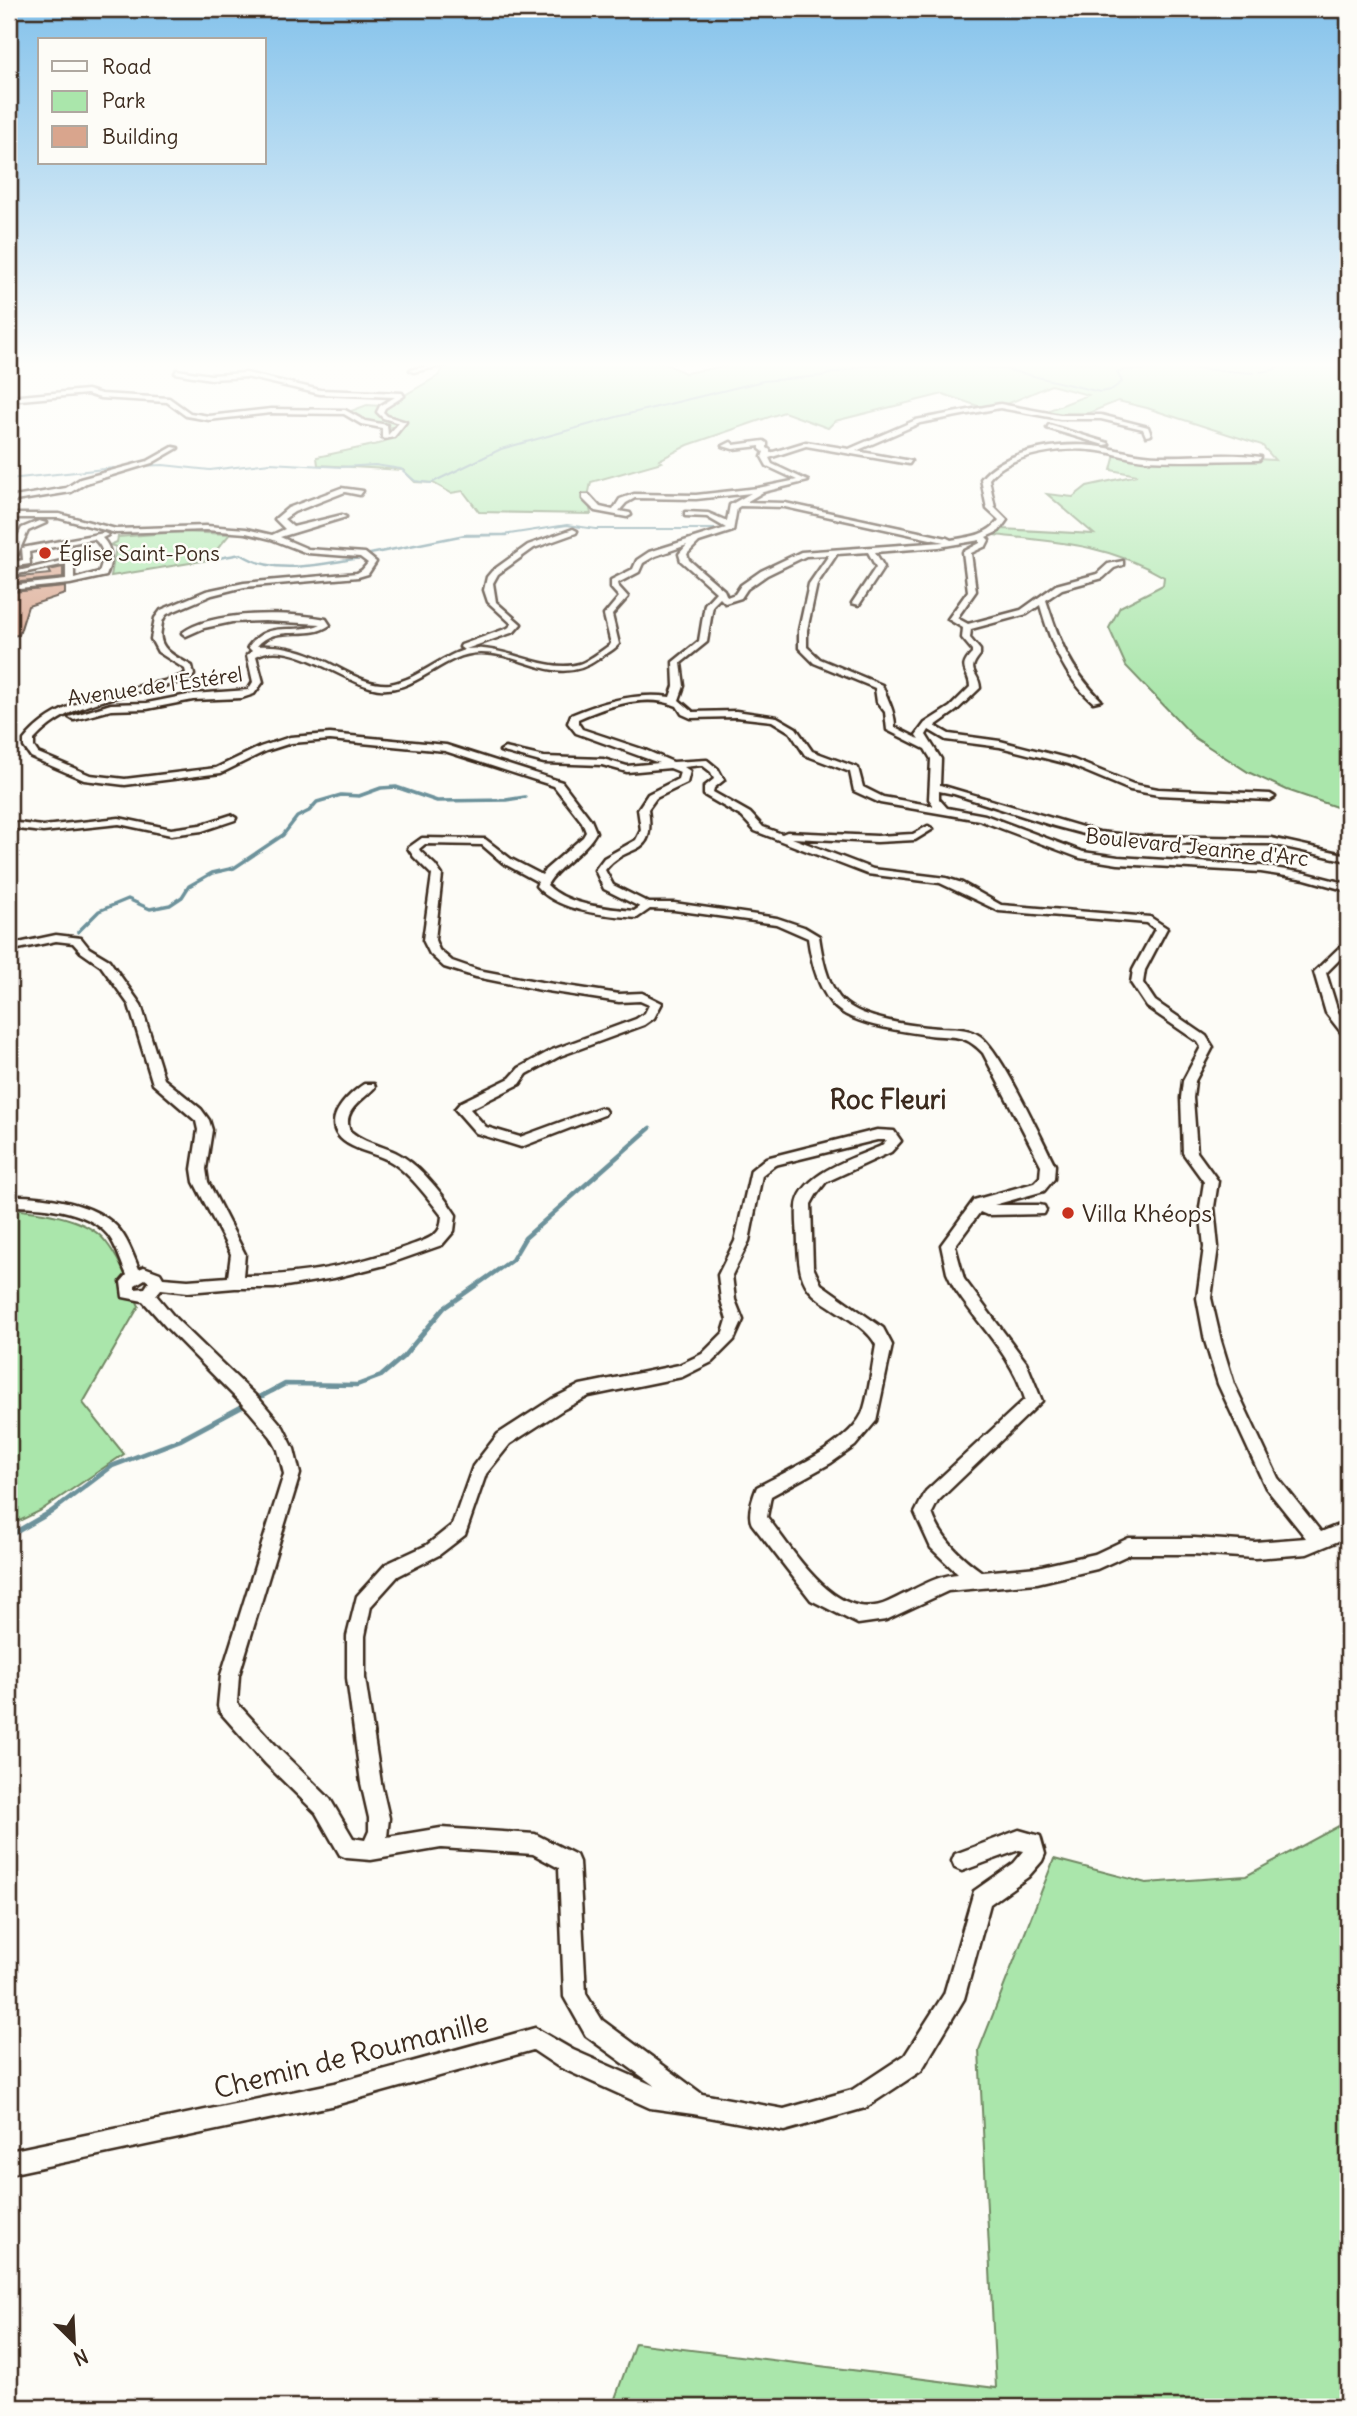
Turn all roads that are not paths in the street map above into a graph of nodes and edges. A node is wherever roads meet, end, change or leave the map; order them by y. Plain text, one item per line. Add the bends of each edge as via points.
1 (105, 475) edge
2 (790, 475) edge
3 (988, 475) edge
4 (761, 490) junction
5 (360, 494) dead end
6 (586, 497) dead end
7 (9, 500) edge
8 (737, 504) junction
9 (614, 513) junction
10 (688, 514) dead end
11 (627, 515) dead end
12 (9, 516) edge
13 (342, 517) dead end
14 (44, 520) junction
15 (730, 526) junction
16 (289, 530) junction
17 (116, 531) junction
18 (573, 531) dead end
19 (273, 537) junction
20 (981, 537) junction
21 (97, 538) junction
22 (698, 538) junction
23 (9, 539) edge
24 (955, 541) junction
25 (17, 544) edge
26 (37, 547) junction
27 (870, 549) junction
28 (835, 551) junction
29 (1120, 563) dead end
30 (9, 565) edge
31 (9, 573) edge
32 (70, 582) junction
33 (9, 588) edge
34 (721, 592) junction
35 (1042, 599) junction
36 (856, 603) dead end
37 (967, 627) junction
38 (186, 632) dead end
39 (256, 650) junction
40 (455, 654) junction
41 (674, 700) junction
42 (1096, 700) dead end
43 (55, 718) junction
44 (928, 726) junction
45 (929, 748) junction
46 (505, 751) dead end
47 (675, 766) junction
48 (935, 787) junction
49 (1270, 797) dead end
50 (943, 810) junction
51 (231, 818) dead end
52 (9, 825) edge
53 (928, 829) dead end
54 (775, 835) junction
55 (1348, 858) edge
56 (542, 880) junction
57 (1348, 888) edge
58 (647, 906) junction
59 (1348, 945) edge
60 (9, 948) edge
61 (1348, 1033) edge
62 (369, 1087) dead end
63 (599, 1112) dead end
64 (9, 1201) edge
65 (979, 1204) junction
66 (1039, 1210) dead end
67 (235, 1282) junction
68 (152, 1289) junction
69 (1348, 1529) edge
70 (1319, 1542) junction
71 (978, 1579) junction
72 (371, 1850) junction
73 (962, 1861) dead end
74 (697, 2104) junction
75 (9, 2163) edge

1 - 7 street via 68,490
2 - 4 street via 804,481
3 - 20 street via 991,509 1003,520
4 - 8 street
4 - 9 street via 696,497 634,496
5 - 16 street via 344,491 291,510 279,519
6 - 9 street via 598,509
8 - 15 street
8 - 24 street via 785,505
9 - 11 street
10 - 15 street via 708,515
12 - 14 street
13 - 16 street
14 - 17 street via 71,518
14 - 25 street
14 - 26 street
15 - 22 street
16 - 19 street
17 - 19 street via 206,528
17 - 21 street
18 - 40 street via 527,549 495,570 489,579 490,599 517,624
19 - 43 street via 307,551 362,555 372,562 358,575 230,587 176,606 159,618 155,639 161,650 189,668 187,677 94,699
20 - 24 street
20 - 37 street via 983,544 967,552 972,594 952,619
21 - 26 street
21 - 32 street via 108,549 103,574
22 - 34 street via 683,557
22 - 40 street, Avenue de l'Estérel via 647,556 636,570 614,582 624,597 608,615 615,644 582,666 541,664 492,651
23 - 25 street
24 - 27 street
25 - 26 street
25 - 30 street via 27,562
27 - 28 street
27 - 36 street via 880,567
28 - 34 street via 798,556 756,577 731,600 725,601
28 - 45 street via 813,584 803,648 817,662 878,687 890,712 890,728
29 - 35 street via 1100,576 1059,587
31 - 32 street via 70,561
32 - 33 street
34 - 41 street via 709,604 703,642 677,662 679,686
35 - 37 street via 1024,612
35 - 42 street via 1046,620 1080,688
37 - 44 street via 966,638 976,650 968,670 975,688
38 - 39 street via 224,619 325,622 318,629 262,636 251,647
39 - 40 street, Avenue de l'Estérel via 289,650 384,687 402,683
39 - 43 street, Avenue de l'Estérel via 251,660 258,682 251,692 111,707
41 - 47 street via 608,704 574,717 573,723 579,731
41 - 50 street, Boulevard Jeanne d'Arc via 691,715 756,715 786,723 808,753 855,770 858,789 880,800
43 - 56 street via 29,740 34,755 101,781 195,775 230,766 290,740 330,737 446,748 558,784 591,832
44 - 45 street via 921,735
44 - 49 street via 946,737 1000,744 1071,762 1130,787
45 - 48 street via 936,759
46 - 47 street via 627,769
47 - 54 street via 704,762 719,780 708,793 746,815 759,830
47 - 58 street via 685,771 683,781 652,796 643,808 646,830 641,842 608,860 600,870 608,887
48 - 50 street via 934,799
48 - 55 street via 1100,835 1258,840
50 - 57 street, Boulevard Jeanne d'Arc via 981,817 1096,859 1229,865
51 - 52 street via 179,831 151,830 119,821 55,829
53 - 54 street via 915,838
54 - 70 street via 870,871 953,883 999,908 1150,920 1161,928 1137,983 1151,1004 1208,1047 1189,1081 1187,1097 1190,1153 1211,1181 1204,1298 1213,1341 1226,1384 1272,1483
56 - 58 street via 541,886 554,896 611,913 637,915
56 - 63 street via 507,861 485,842 432,840 413,848 437,875 429,940 433,951 448,964 541,986 654,1001 656,1008 640,1022 556,1053 462,1109 481,1130 521,1142
58 - 65 street via 675,905 778,919 813,936 818,967 839,1005 876,1020 974,1035 988,1051 1048,1165 1047,1178 1038,1187
59 - 61 street via 1320,972 1332,1013
60 - 67 street via 61,937 77,940 105,963 135,1005 158,1082 202,1120 201,1182 238,1254
62 - 67 street via 344,1106 340,1121 345,1134 401,1161 449,1215 447,1231 418,1249 347,1269 274,1282
64 - 68 street via 56,1205 90,1215 112,1230 135,1276 155,1277
65 - 66 street via 987,1210
65 - 71 street via 948,1245 957,1280 1029,1379 1034,1401 932,1496 923,1513 929,1532 949,1558
67 - 68 street
68 - 72 street via 171,1323 277,1432 292,1474 230,1675 227,1706 323,1806 346,1849
69 - 70 street
70 - 71 street via 1255,1550 1129,1546 1097,1561 1037,1575
71 - 72 street via 946,1583 886,1612 858,1616 817,1594 758,1519 763,1492 849,1441 870,1416 884,1345 878,1332 831,1300 809,1277 804,1204 821,1179 894,1141 889,1134 771,1161 756,1173 742,1241 725,1275 735,1320 729,1336 707,1358 682,1371 586,1390 504,1439 479,1471 459,1530 433,1550 392,1570 363,1602 356,1636 356,1678 379,1818
72 - 74 street via 441,1838 535,1844 569,1862 575,1997 594,2028
73 - 74 street, Chemin de Roumanille via 1019,1840 1033,1843 1035,1854 1021,1870 981,1898 953,1999 913,2063 857,2100 784,2120
74 - 75 street, Chemin de Roumanille via 650,2096 565,2058 535,2039 335,2094

